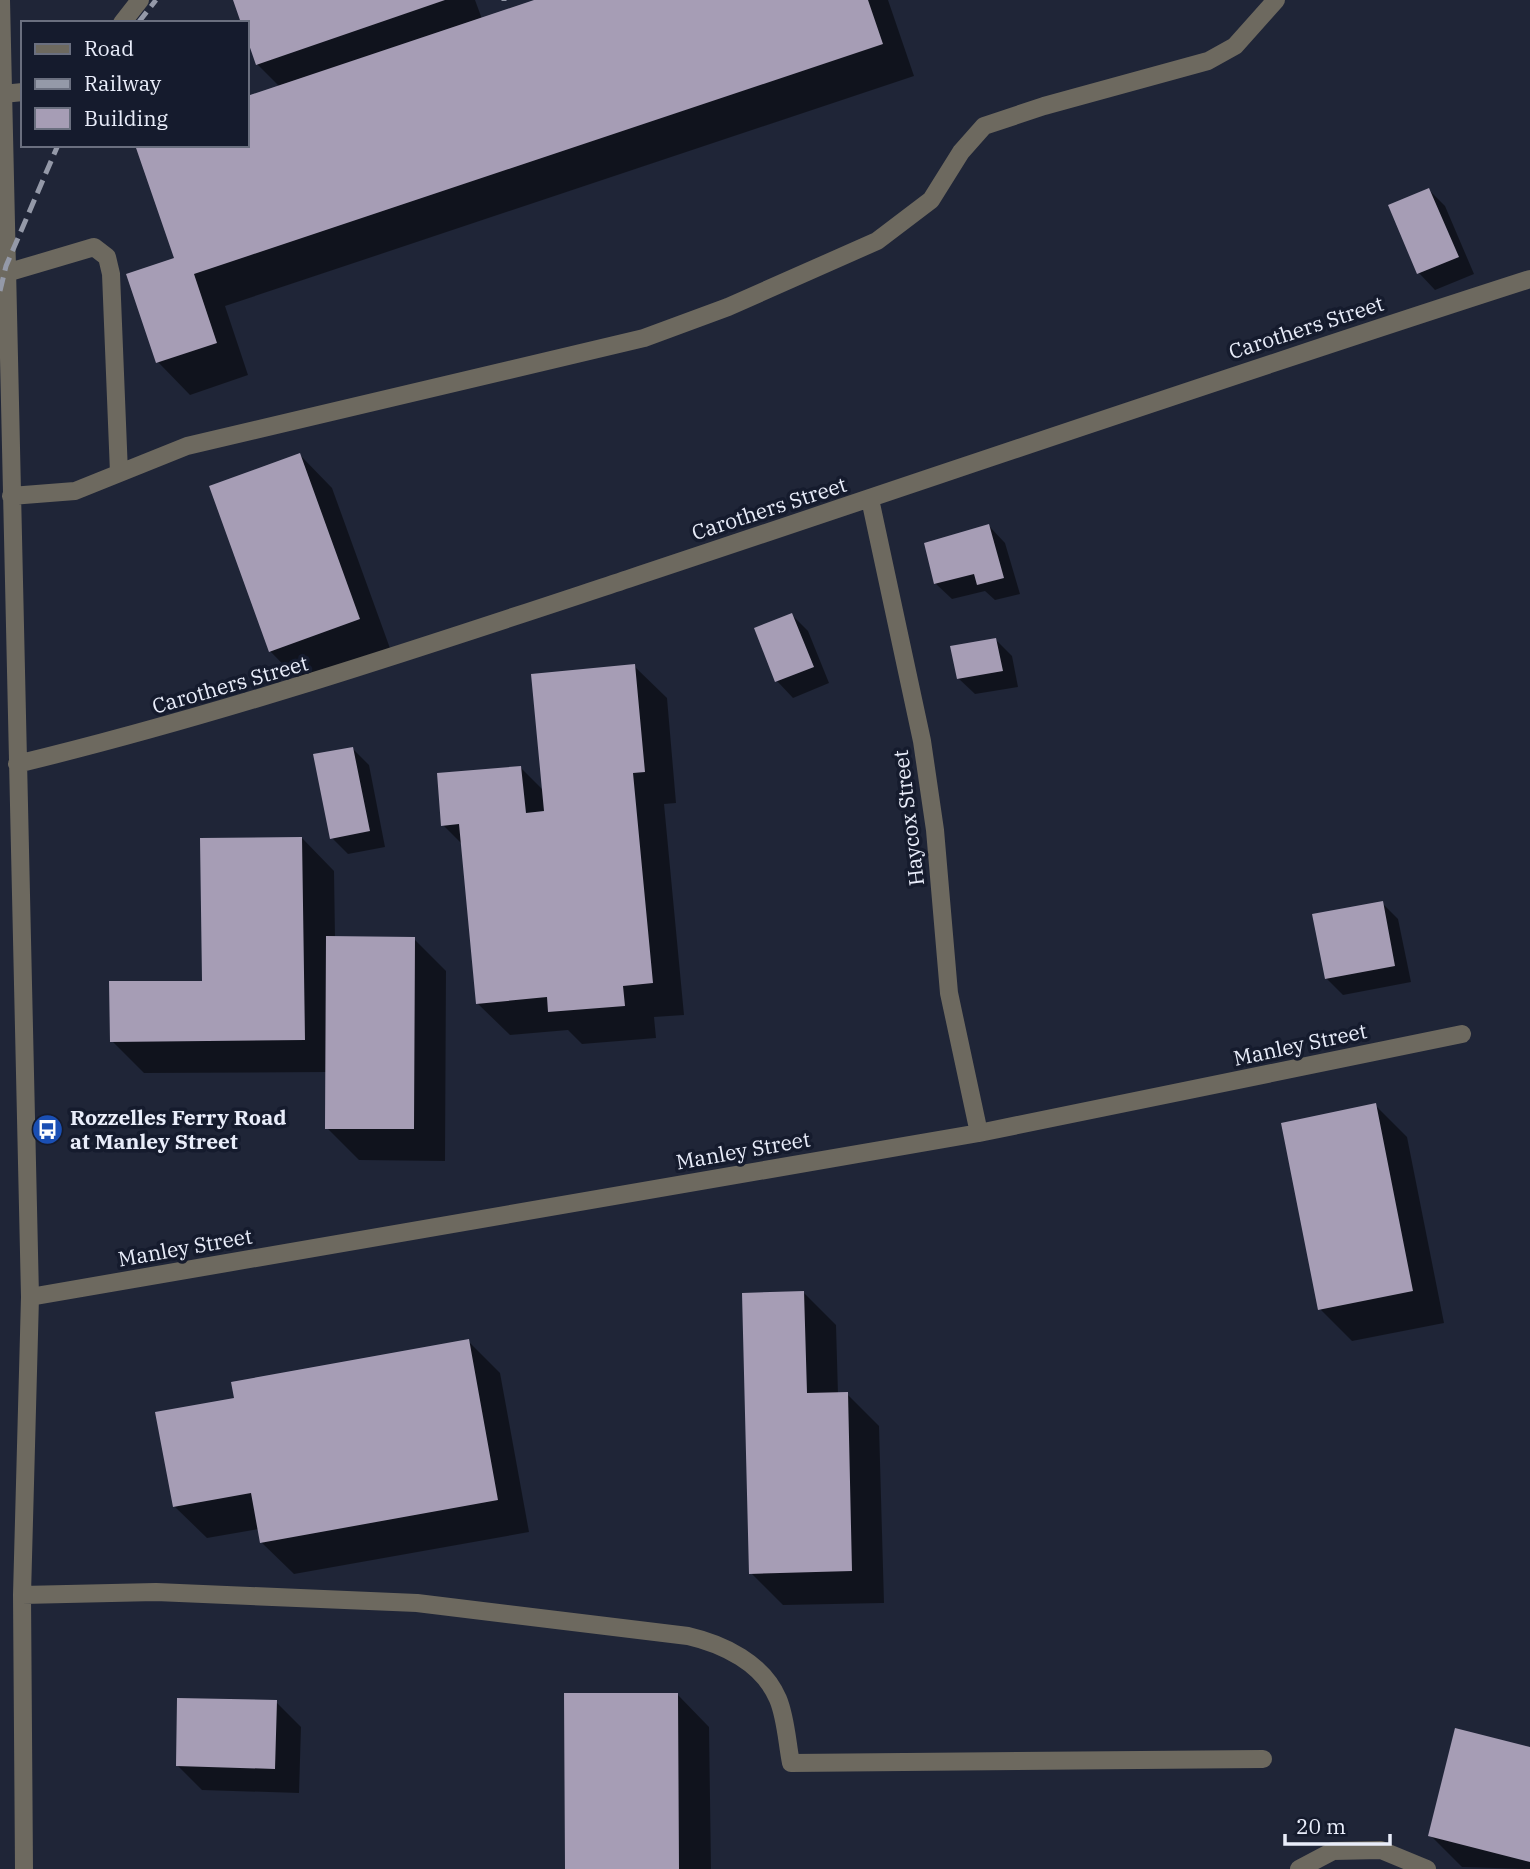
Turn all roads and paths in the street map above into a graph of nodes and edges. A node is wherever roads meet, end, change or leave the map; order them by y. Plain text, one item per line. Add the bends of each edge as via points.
1 (1, 0) edge
2 (140, 0) edge
3 (1276, 0) edge
4 (124, 21) edge
5 (21, 92) edge
6 (3, 94) junction
7 (6, 274) junction
8 (1530, 279) edge
9 (119, 473) junction
10 (11, 496) junction
11 (870, 499) junction
12 (17, 764) junction
13 (1462, 1034) dead end
14 (979, 1133) junction
15 (30, 1297) junction
16 (22, 1595) junction
17 (1263, 1759) dead end
18 (24, 1869) edge
19 (1299, 1869) edge
20 (1427, 1869) edge

1 - 6 street
2 - 4 street
3 - 9 street via 1235,46 1208,61 984,126 961,152 932,200 877,242 728,307 644,338 187,446
5 - 6 street
6 - 7 street
7 - 9 street via 94,247 107,257
7 - 10 street
8 - 11 street, Carothers Street via 1192,387
9 - 10 street via 75,491
10 - 12 street
11 - 12 street, Carothers Street via 344,674 137,735
11 - 14 street, Haycox Street via 922,741 949,993
12 - 15 street
13 - 14 street, Manley Street
14 - 15 street, Manley Street
15 - 16 street
16 - 17 street via 156,1592 417,1602 688,1636 718,1643 761,1672 778,1699 791,1763
16 - 18 street
19 - 20 street via 1333,1851 1381,1850

